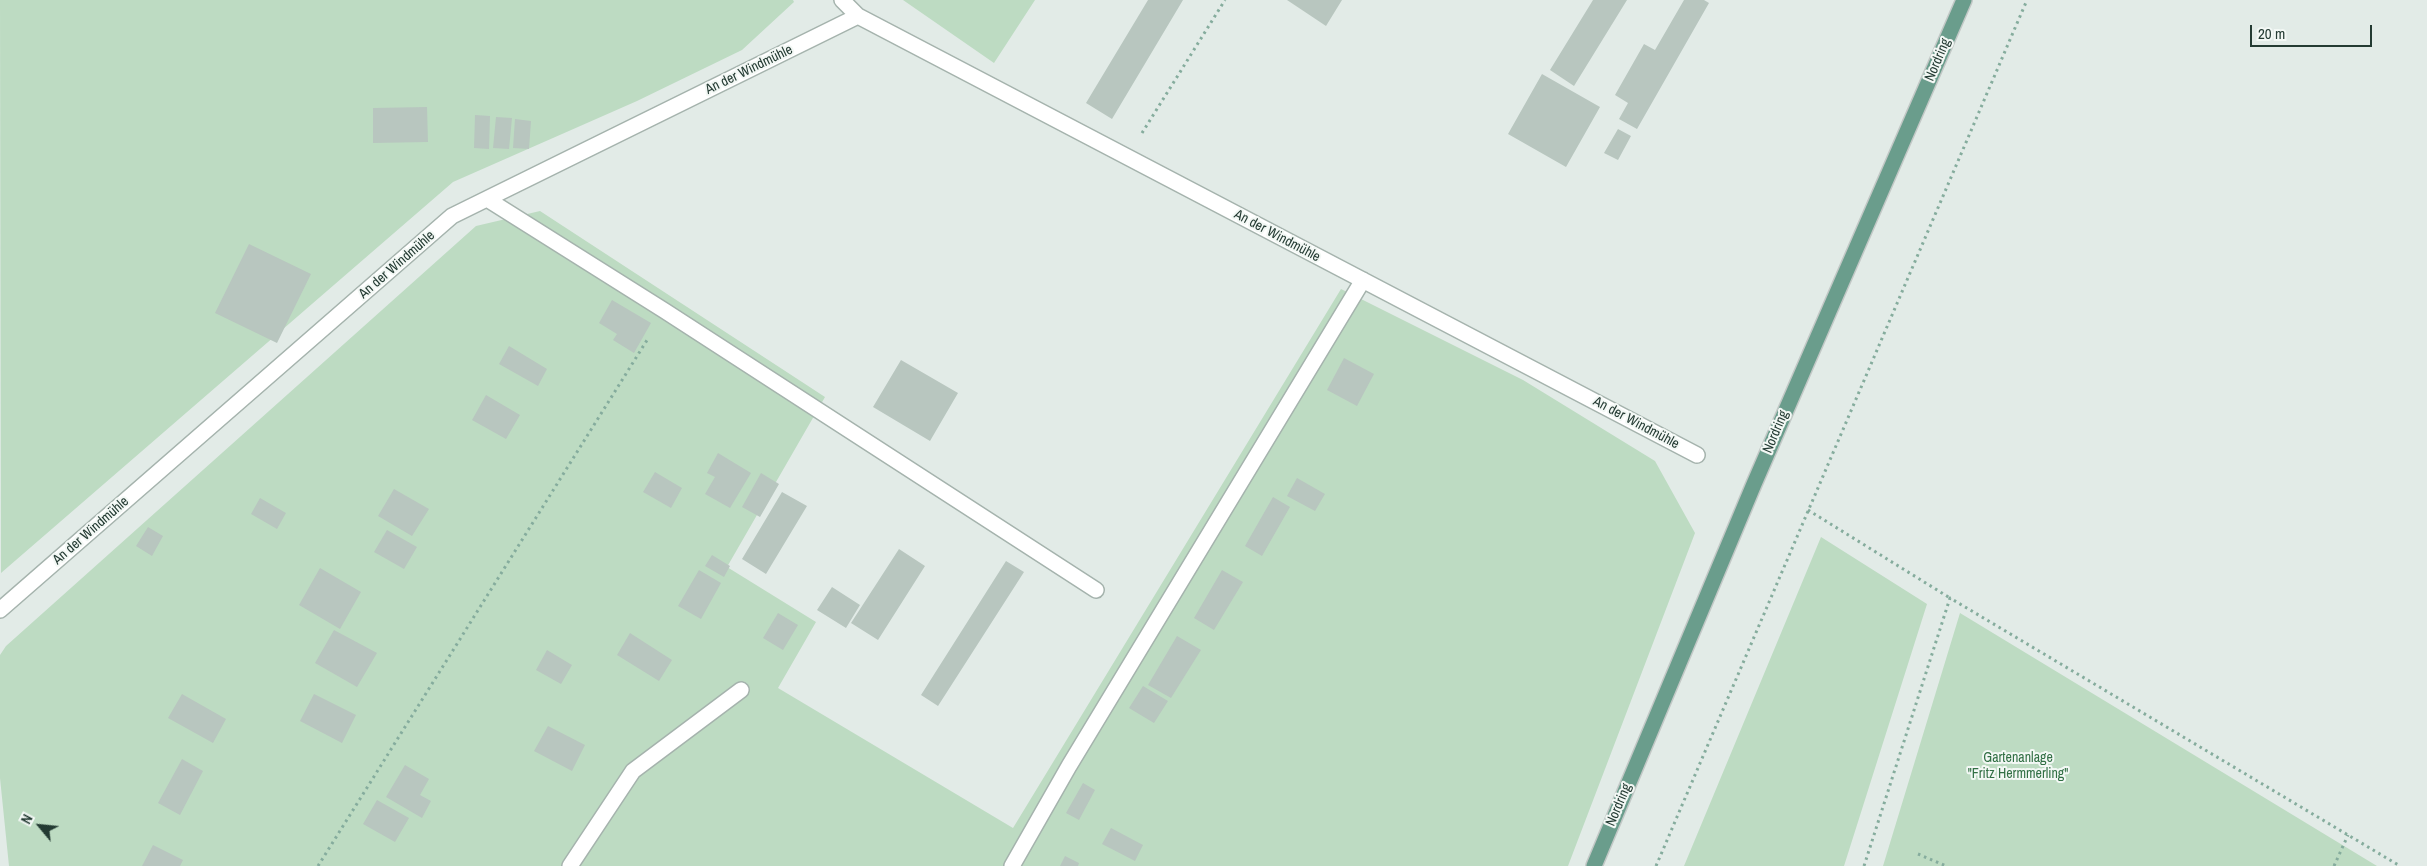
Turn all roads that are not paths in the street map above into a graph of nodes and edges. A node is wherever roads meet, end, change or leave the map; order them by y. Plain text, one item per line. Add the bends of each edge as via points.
1 (842, 0) edge
2 (1964, 0) edge
3 (858, 16) junction
4 (488, 199) junction
5 (1363, 280) junction
6 (1697, 455) dead end
7 (1096, 590) dead end
8 (0, 610) edge
9 (741, 690) dead end
10 (570, 866) edge
11 (1012, 866) edge
12 (1594, 866) edge

1 - 3 lane, An der Windmühle
2 - 12 main road, Nordring via 1754,484
3 - 4 lane, An der Windmühle
3 - 5 lane, An der Windmühle
4 - 7 lane
4 - 8 lane, An der Windmühle via 452,216
5 - 6 lane, An der Windmühle
5 - 11 lane
9 - 10 lane via 633,771

